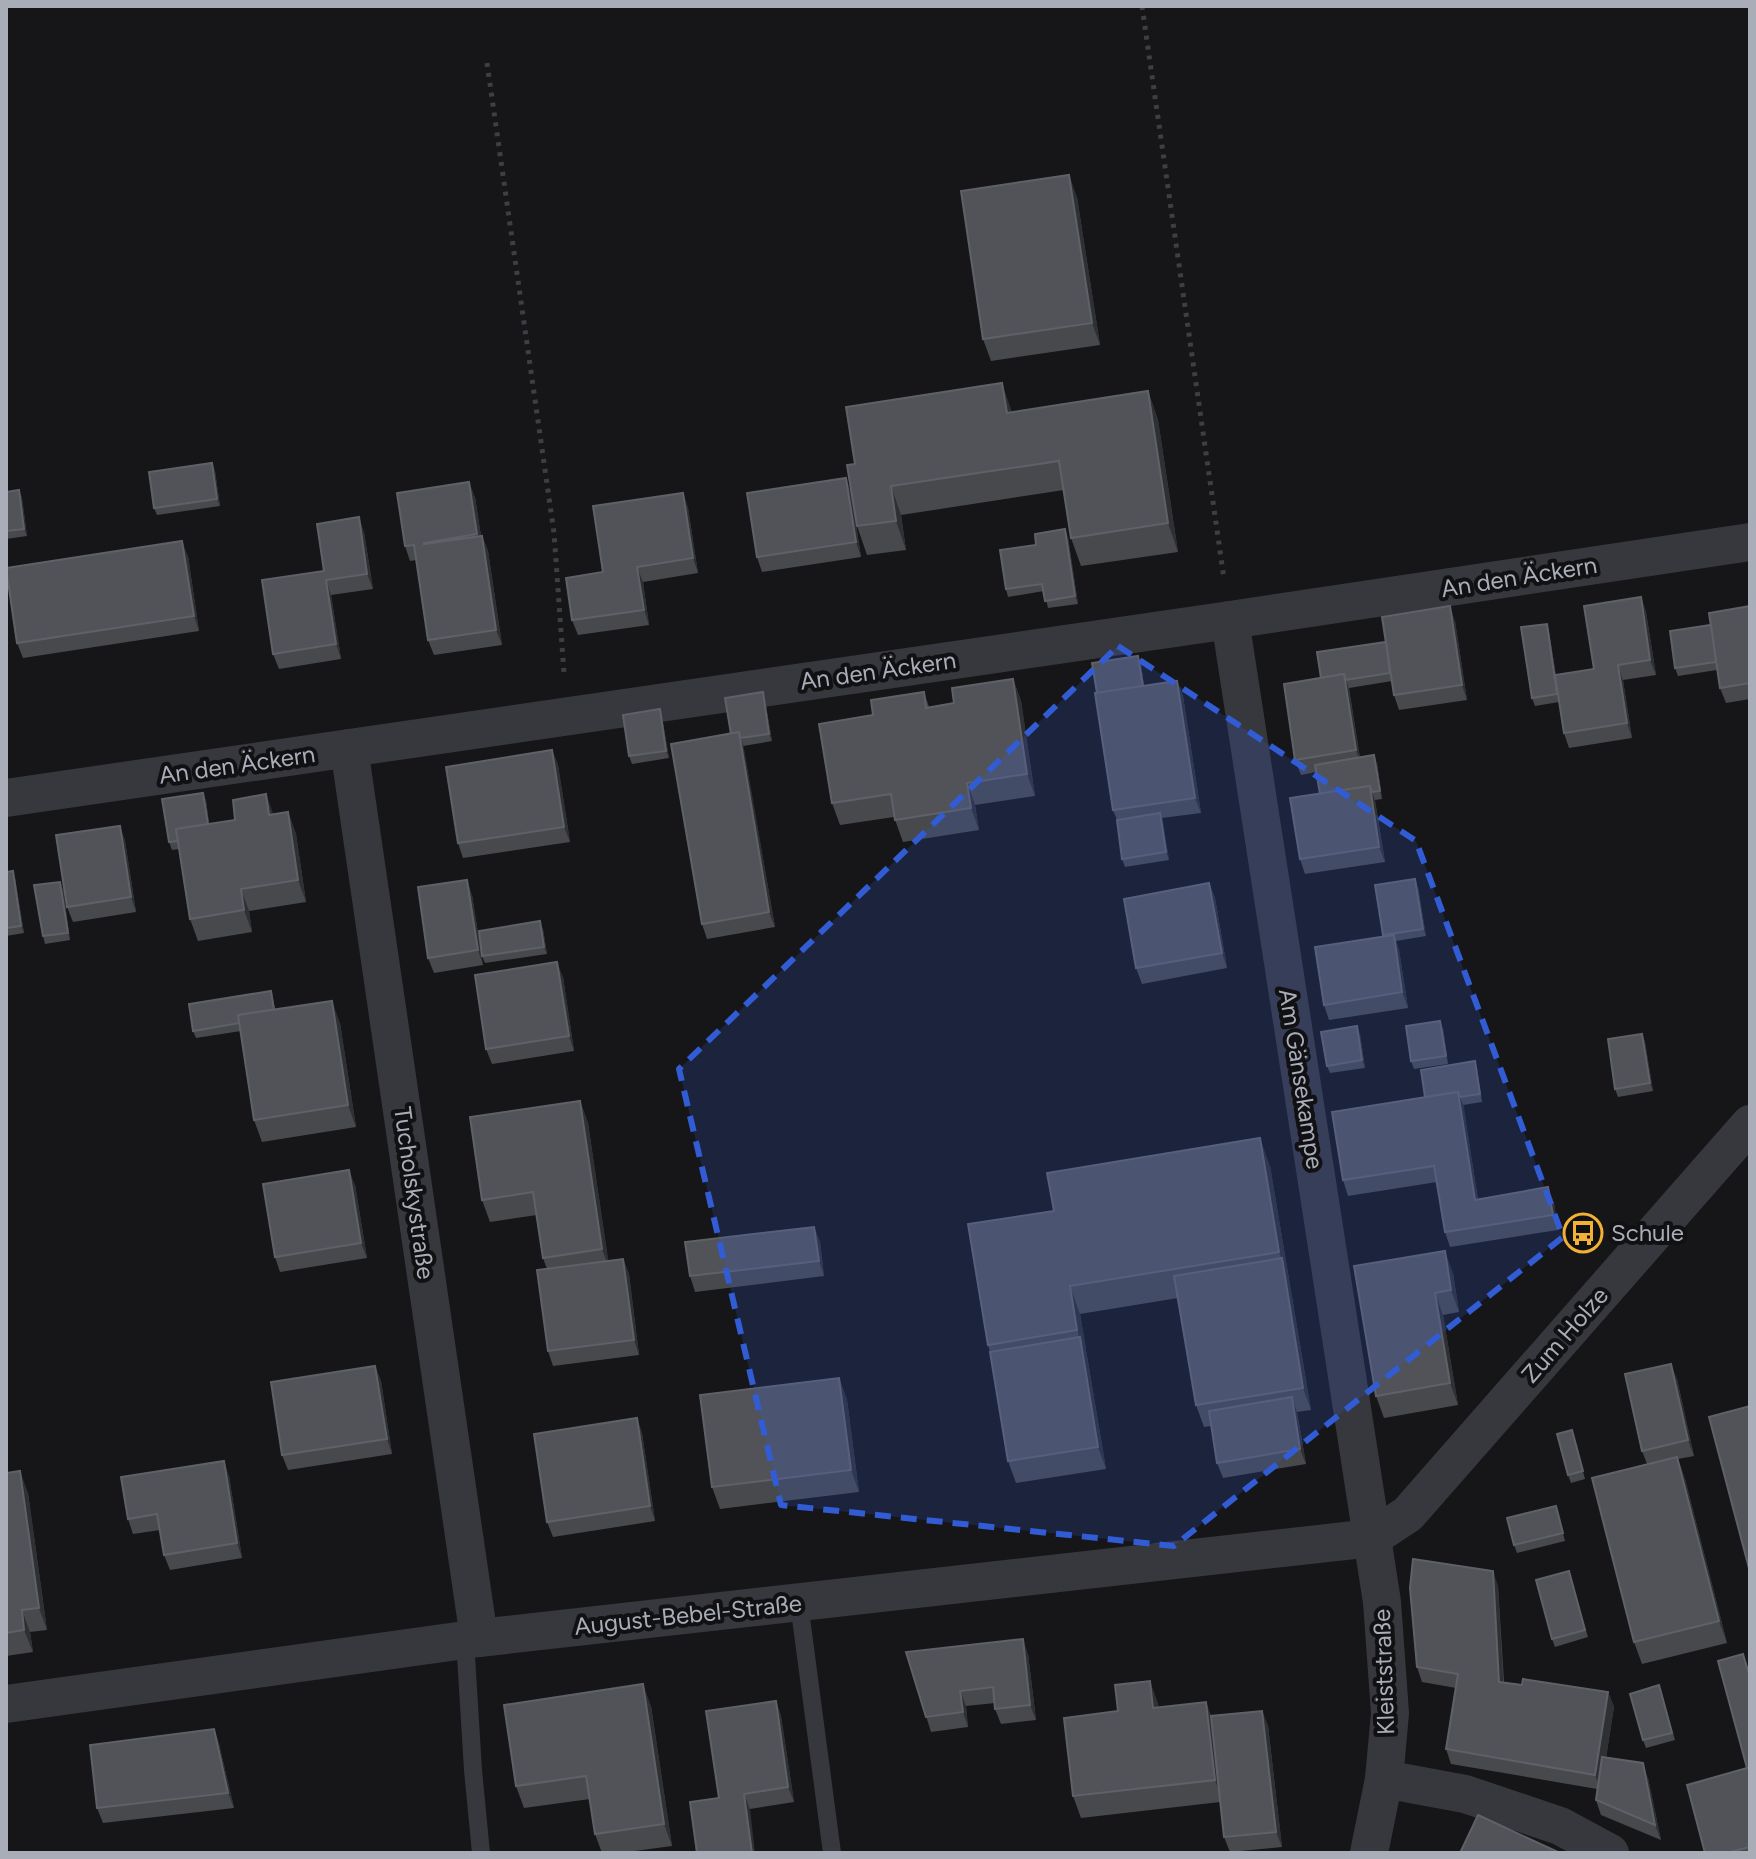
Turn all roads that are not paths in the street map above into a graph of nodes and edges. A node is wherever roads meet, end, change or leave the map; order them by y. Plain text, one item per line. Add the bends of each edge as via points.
1 (1750, 542) edge
2 (1230, 620) junction
3 (349, 748) junction
4 (6, 798) edge
5 (1750, 1124) edge
6 (1372, 1538) junction
7 (799, 1603) junction
8 (472, 1639) junction
9 (6, 1704) edge
10 (1384, 1779) junction
11 (481, 1853) edge
12 (832, 1853) edge
13 (1369, 1853) edge
14 (1610, 1853) edge

1 - 2 street, An den Äckern
2 - 3 street, An den Äckern
2 - 6 street, Am Gänsekampe
3 - 4 street, An den Äckern
3 - 8 street, Tucholskystraße
5 - 6 street, Zum Holze via 1408,1514
6 - 7 street, August-Bebel-Straße
6 - 10 street, Kleiststraße via 1390,1713
7 - 8 street, August-Bebel-Straße
7 - 12 lane
8 - 9 street, August-Bebel-Straße
8 - 11 lane via 473,1770
10 - 13 street, Kleiststraße
10 - 14 street via 1465,1794 1560,1826

